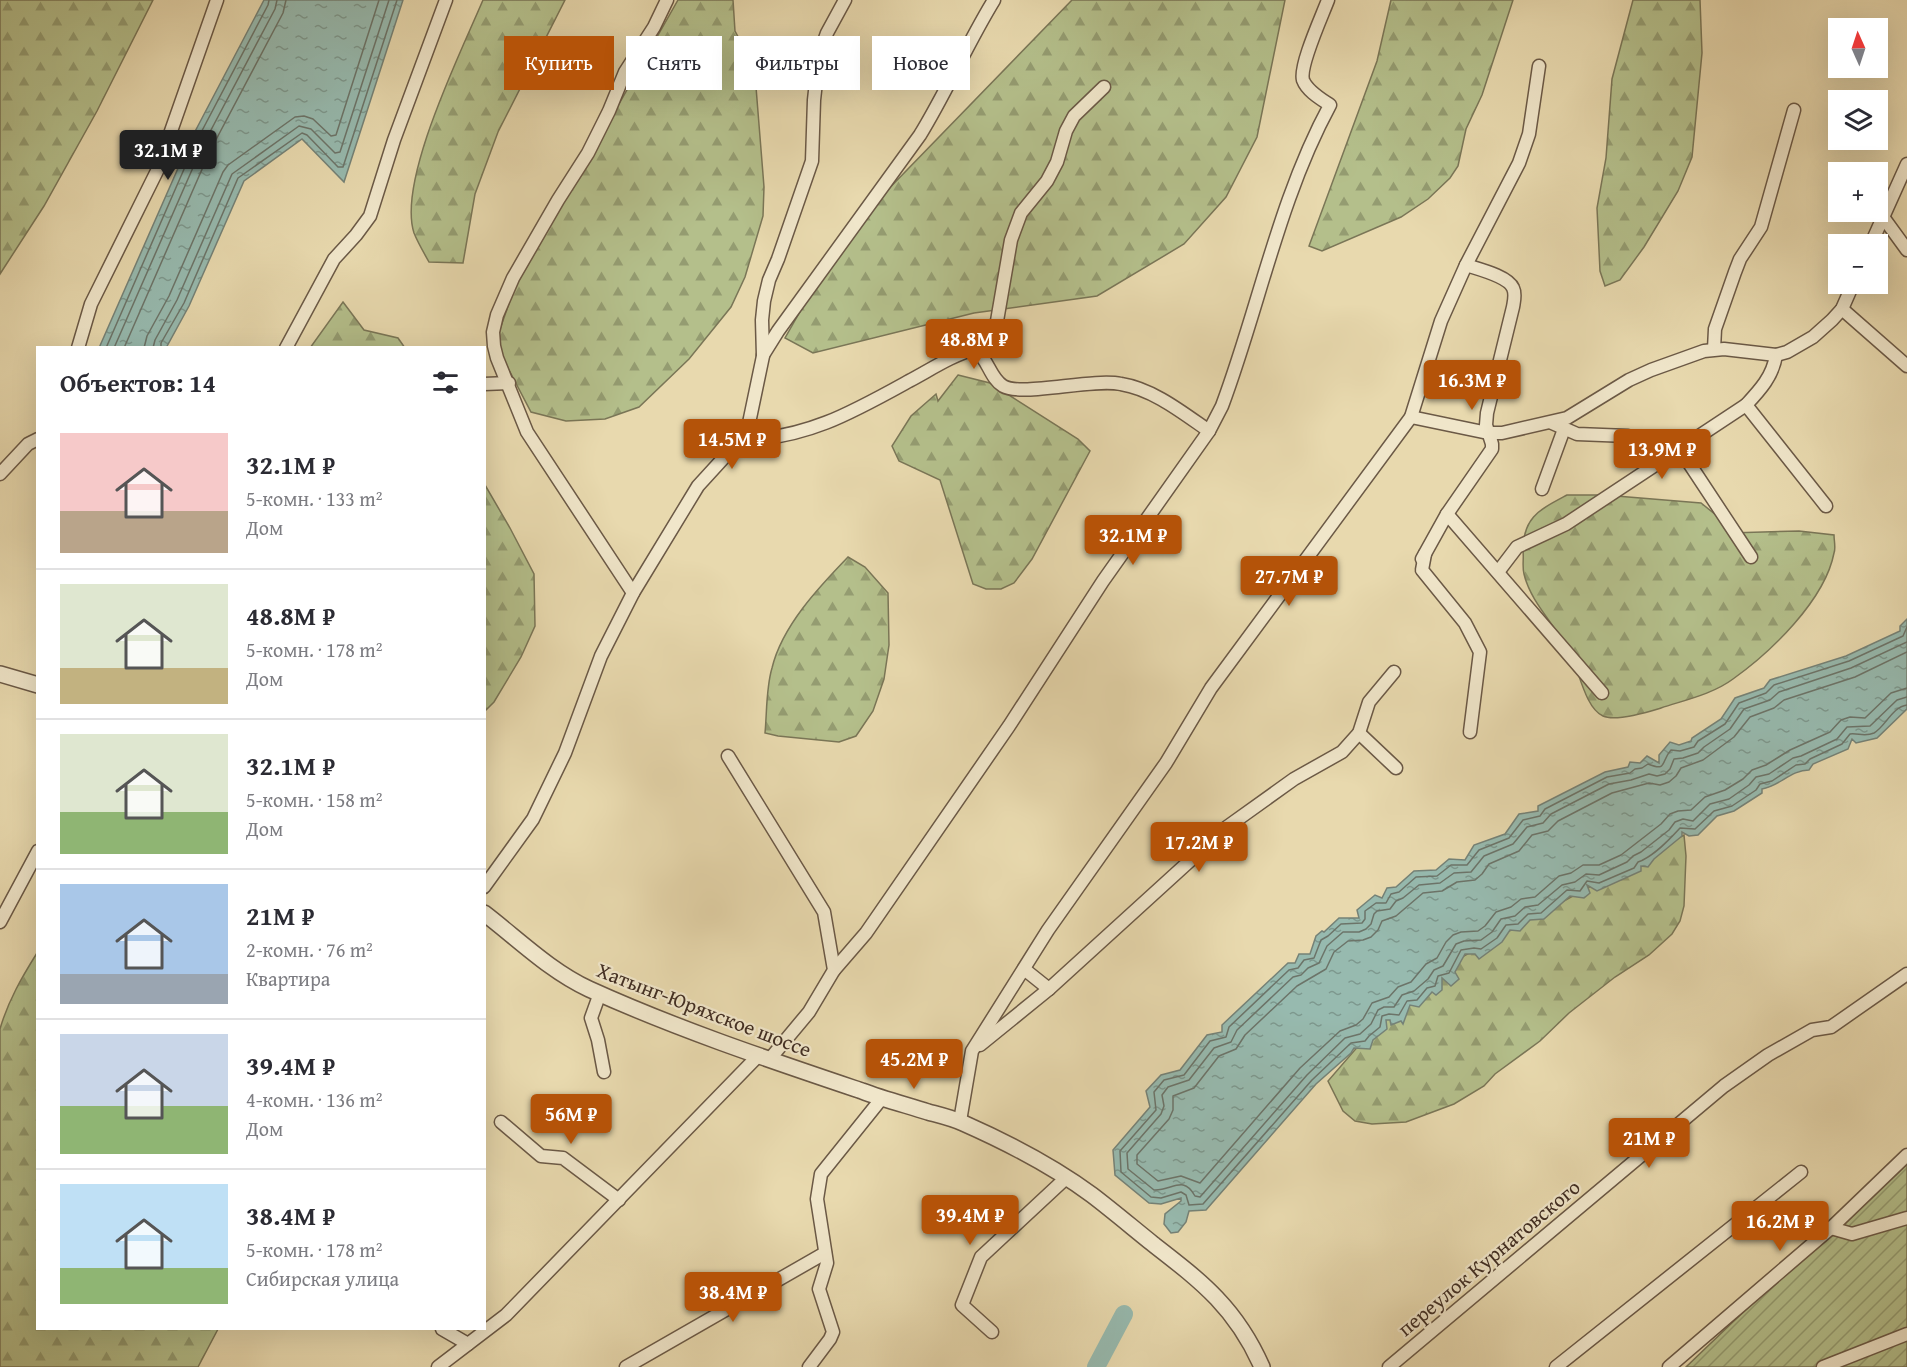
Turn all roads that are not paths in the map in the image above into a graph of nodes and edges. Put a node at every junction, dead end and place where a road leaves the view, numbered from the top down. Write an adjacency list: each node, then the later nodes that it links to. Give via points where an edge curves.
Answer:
1 (217, 0): 17 (street, via 157,171 91,304)
2 (446, 0): 18 (street, via 370,216 334,259)
3 (667, 0): 24 (street, via 625,72 588,153 504,298 493,332 494,346)
4 (845, 0): 22 (street, via 827,33 818,64 812,161 769,280 762,320)
5 (994, 0): 22 (street, via 920,135)
6 (1328, 0): 29 (street, via 1303,67 1303,81 1330,105 1306,154 1233,377)
7 (1539, 66): 14 (street, via 1519,163)
8 (1104, 87): 19 (street, via 1074,116 1047,181 1021,213 1011,240 996,321)
9 (1794, 110): 20 (street, via 1761,227 1740,259 1715,329)
10 (1907, 164): 11 (street)
11 (1888, 206)
12 (1887, 222): 13 (street)
13 (1907, 250)
14 (1466, 265): 27 (street, via 1442,321); 30 (street, via 1503,278 1514,289 1487,413)
15 (1849, 294): 16 (street)
16 (1842, 309): 21 (street, via 1813,337); 23 (street)
17 (79, 346)
18 (287, 346)
19 (975, 349): 29 (street, via 983,355 1000,385 1010,389 1121,384 1143,390); 32 (street, via 849,414 782,437)
20 (1714, 349): 21 (street); 28 (street, via 1651,370 1615,388)
21 (1776, 355): 26 (street, via 1763,387)
22 (763, 356): 32 (street, via 754,406)
23 (1907, 366)
24 (509, 383): 25 (street); 40 (street, via 527,432)
25 (486, 384)
26 (1746, 405): 33 (street); 36 (street)
27 (1411, 417): 30 (street); 53 (street, via 1210,688 1166,763)
28 (1558, 426): 30 (street); 33 (street, via 1577,434 1628,436); 35 (street)
29 (1209, 431): 54 (street, via 873,923)
30 (1488, 433): 37 (street, via 1492,449)
31 (36, 440): 34 (street)
32 (740, 440): 40 (street, via 698,486)
33 (1675, 454): 38 (street, via 1685,457); 39 (street, via 1566,524 1517,547)
34 (0, 474)
35 (1542, 489)
36 (1826, 506)
37 (1447, 514): 39 (street); 45 (street, via 1423,556 1422,570 1465,623 1480,652)
38 (1751, 557)
39 (1498, 572): 44 (street)
40 (633, 593): 50 (street, via 601,656 565,753 533,819)
41 (1394, 672): 46 (street, via 1369,702)
42 (0, 674): 43 (street)
43 (36, 684)
44 (1602, 693)
45 (1470, 732)
46 (1359, 733): 48 (street); 56 (street, via 1342,752 1294,779 1227,827)
47 (728, 756): 54 (street, via 824,912)
48 (1396, 768)
49 (36, 855): 52 (street)
50 (486, 884)
51 (486, 915): 57 (street, Хатынг-Юряхское шоссе, via 552,967)
52 (0, 922)
53 (1024, 969): 56 (street); 58 (street)
54 (834, 970): 59 (street, via 809,1012)
55 (1907, 975): 80 (street, переулок Курнатовского, via 1831,1027 1812,1030 1724,1086)
56 (1049, 989): 58 (street)
57 (600, 993): 59 (street, Хатынг-Юряхское шоссе); 60 (street, via 591,1018)
58 (972, 1051): 62 (street)
59 (764, 1058): 61 (street, Хатынг-Юряхское шоссе); 67 (street)
60 (604, 1072)
61 (882, 1098): 62 (street, Хатынг-Юряхское шоссе); 70 (street, via 821,1174 817,1199)
62 (960, 1121): 66 (street, Хатынг-Юряхское шоссе)
63 (501, 1122): 67 (street, via 541,1156 563,1158)
64 (1907, 1155): 69 (street)
65 (1801, 1172): 81 (street)
66 (1066, 1178): 72 (street, via 981,1257 962,1305); 79 (street, Хатынг-Юряхское шоссе, via 1204,1284 1226,1307)
67 (619, 1200): 74 (street, via 506,1315)
68 (1907, 1218): 69 (street, via 1852,1234)
69 (1831, 1228): 75 (street)
70 (825, 1253): 77 (street); 78 (street, via 828,1263 819,1289 833,1332)
71 (444, 1330): 74 (street)
72 (992, 1332)
73 (1907, 1334): 82 (street)
74 (468, 1344): 76 (street)
75 (1677, 1365)
76 (438, 1367)
77 (627, 1367)
78 (809, 1367)
79 (1262, 1367)
80 (1389, 1367)
81 (1556, 1367)
82 (1823, 1367)

